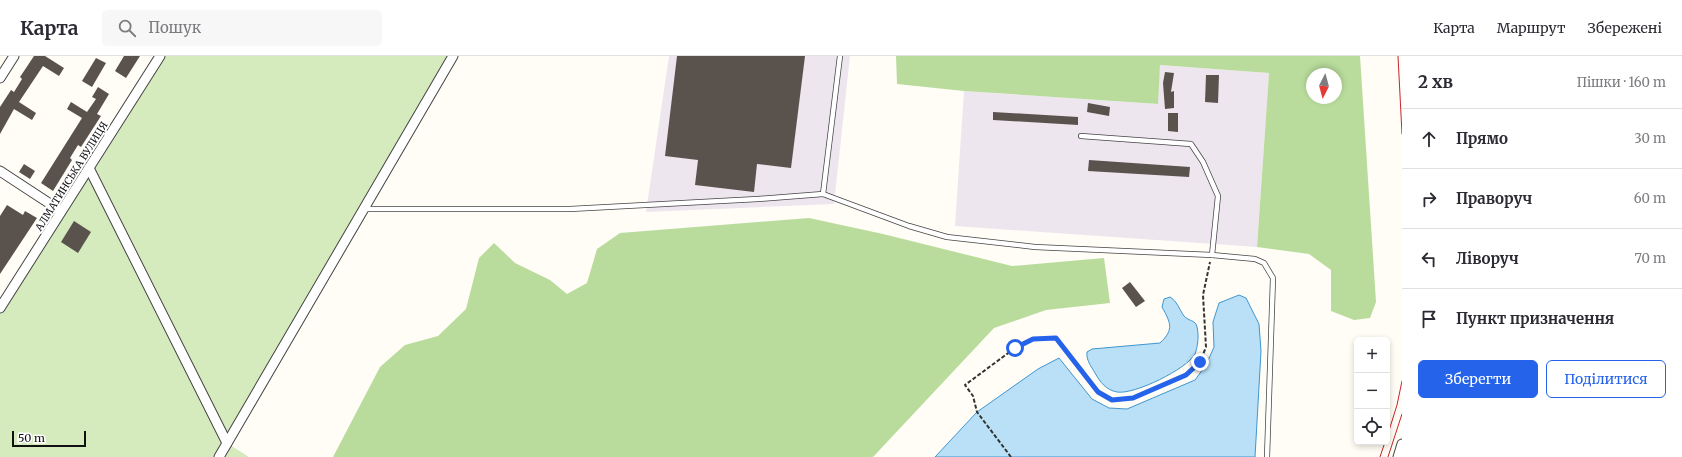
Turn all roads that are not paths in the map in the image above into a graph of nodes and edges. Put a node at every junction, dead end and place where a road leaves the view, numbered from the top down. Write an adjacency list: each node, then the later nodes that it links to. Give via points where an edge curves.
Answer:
1 (14, 56): 5 (street)
2 (160, 56): 7 (street, АЛМАТИНСЬКА ВУЛИЦЯ)
3 (453, 56): 10 (street)
4 (840, 56): 9 (lane)
5 (0, 78)
6 (1081, 136): 12 (lane, via 1190,144 1206,167 1218,196)
7 (89, 168): 11 (street, АЛМАТИНСЬКА ВУЛИЦЯ); 14 (street)
8 (0, 171): 11 (street)
9 (823, 194): 10 (lane, via 570,208); 12 (lane, via 909,226 947,236 1035,247)
10 (363, 209): 14 (street)
11 (61, 211): 13 (street, АЛМАТИНСЬКА ВУЛИЦЯ)
12 (1212, 255): 17 (lane, via 1255,259 1264,263 1272,278)
13 (0, 308)
14 (227, 442): 16 (street)
15 (1402, 444): 18 (street)
16 (219, 457)
17 (1267, 457)
18 (1398, 457)

